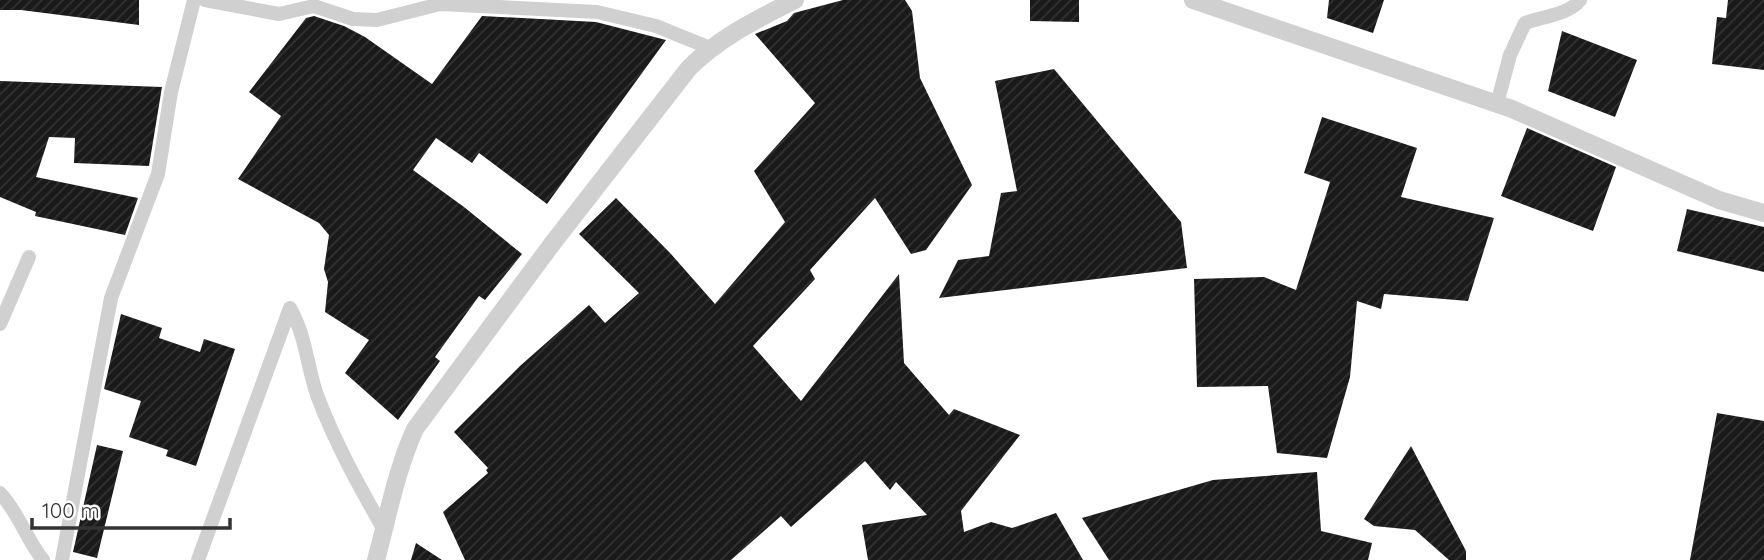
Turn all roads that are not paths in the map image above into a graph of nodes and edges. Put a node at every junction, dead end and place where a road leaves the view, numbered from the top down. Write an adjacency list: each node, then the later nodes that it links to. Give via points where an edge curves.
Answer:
1 (194, 0): 14 (street, via 158,174 111,298)
2 (205, 0): 6 (street, via 279,14 314,6 354,19 377,20 440,4 597,12 656,26)
3 (795, 0): 6 (street, via 738,28)
4 (1193, 0): 7 (street)
5 (1580, 0): 7 (street, via 1525,23 1510,55)
6 (710, 48): 12 (street, via 689,68 552,244 415,429)
7 (1497, 104): 8 (street, via 1719,200)
8 (1764, 213)
9 (29, 257): 10 (street)
10 (0, 324)
11 (0, 493): 13 (street)
12 (384, 530): 15 (street, via 329,428 304,340 290,309); 16 (street)
13 (41, 559)
14 (62, 560)
15 (198, 560)
16 (376, 560)

